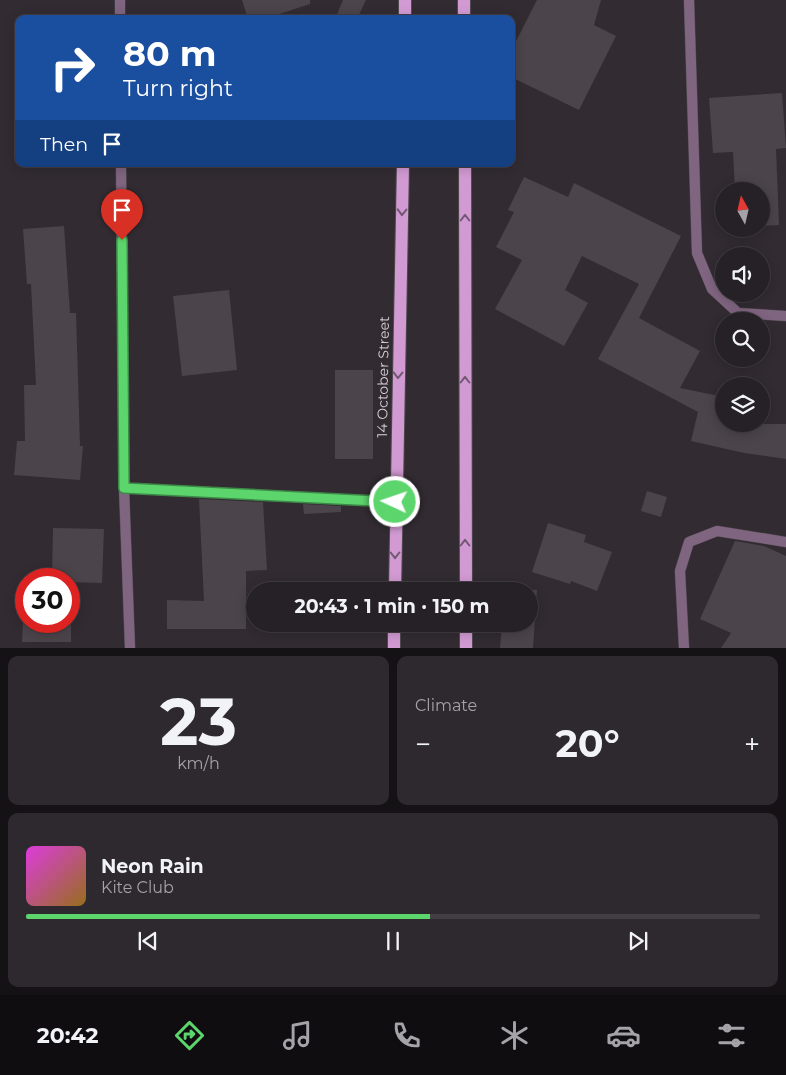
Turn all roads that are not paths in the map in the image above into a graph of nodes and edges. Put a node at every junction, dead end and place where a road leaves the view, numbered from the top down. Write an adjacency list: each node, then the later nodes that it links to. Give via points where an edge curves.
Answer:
1 (120, 0): 5 (street)
2 (405, 0): 6 (main road)
3 (464, 0): 7 (main road)
4 (689, 0): 11 (street, via 697,253 712,289 738,313)
5 (120, 15)
6 (405, 15)
7 (464, 15)
8 (121, 167): 12 (street)
9 (403, 167): 13 (main road, 14 October Street, one-way to 13)
10 (465, 167): 16 (main road, one-way to 10)
11 (786, 316)
12 (124, 488): 13 (street); 19 (street)
13 (395, 502): 15 (main road, 14 October Street, one-way to 15)
14 (786, 542): 22 (street, via 717,531 689,542 680,572)
15 (394, 582)
16 (466, 582)
17 (394, 632): 20 (main road)
18 (466, 632): 21 (main road)
19 (130, 648)
20 (394, 648)
21 (466, 648)
22 (684, 648)

